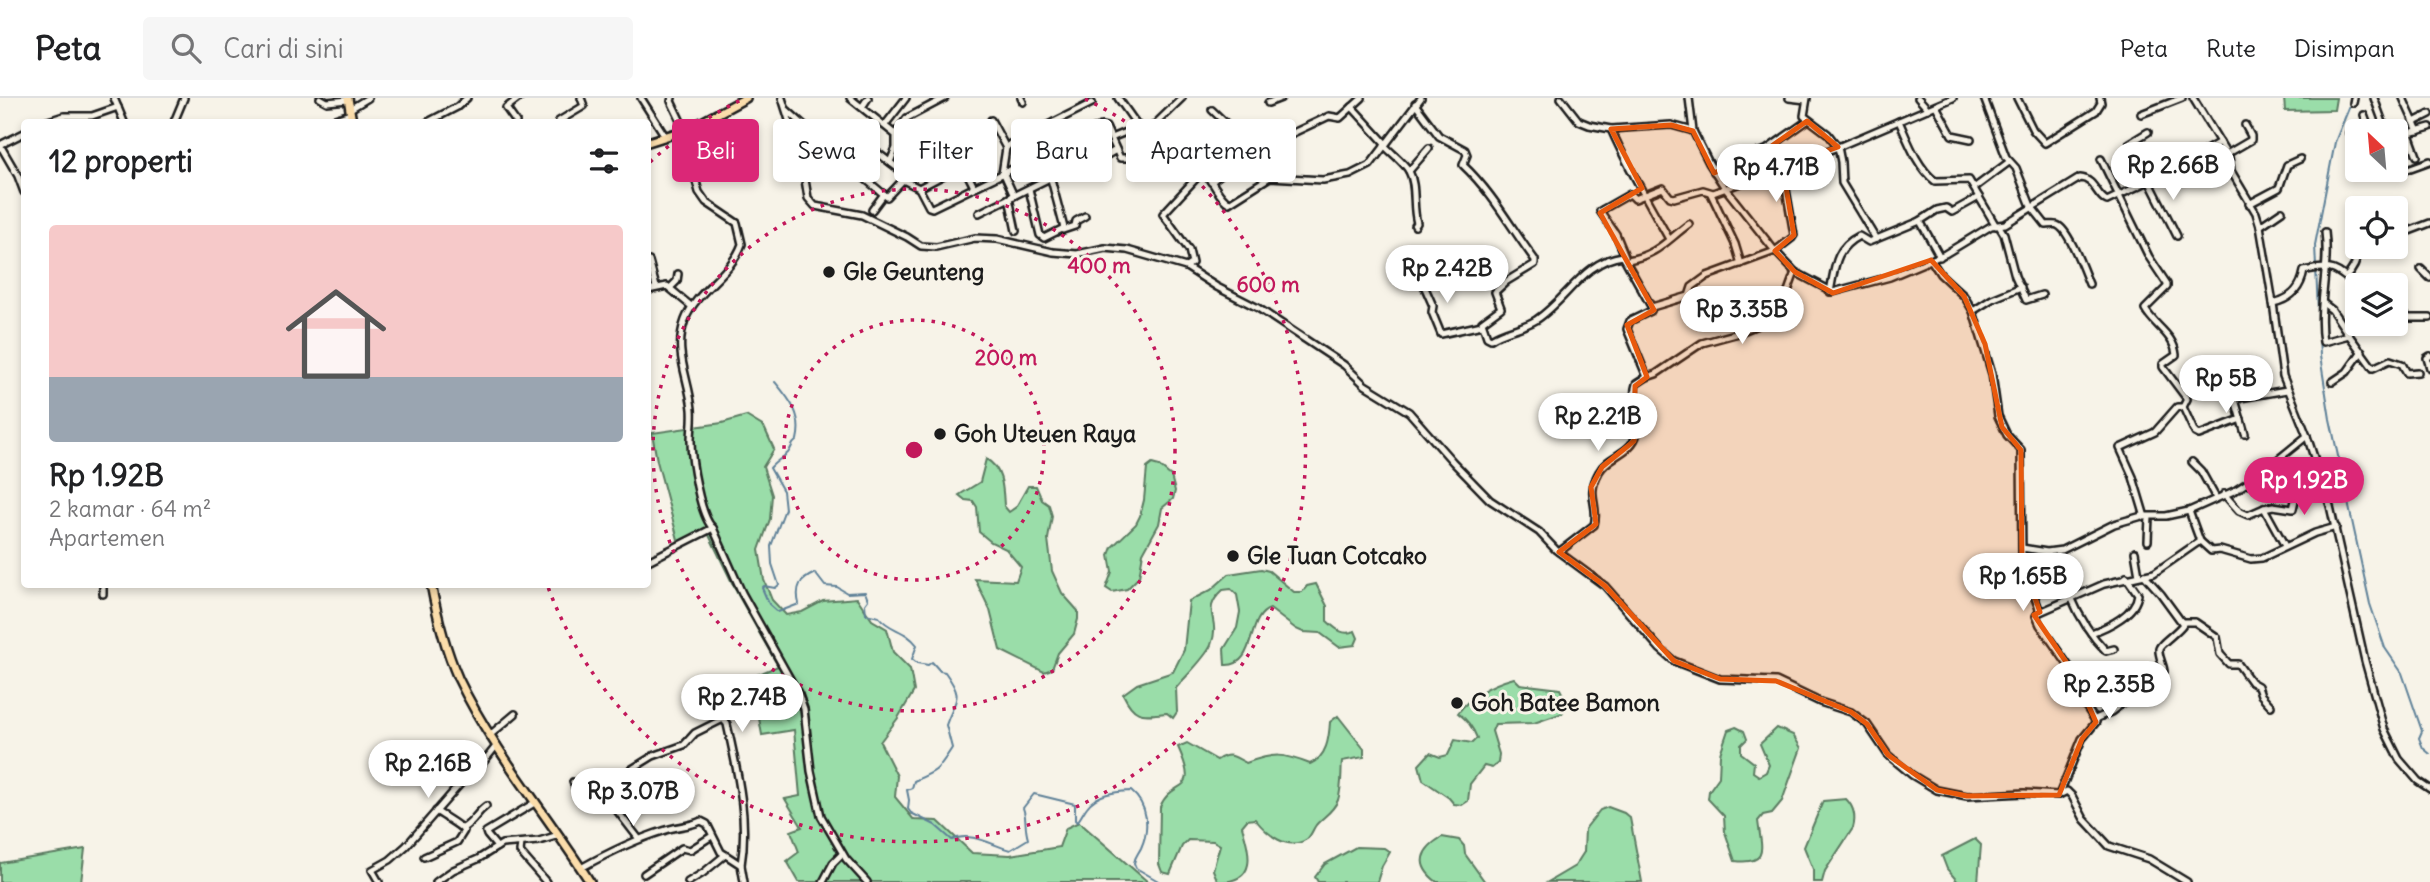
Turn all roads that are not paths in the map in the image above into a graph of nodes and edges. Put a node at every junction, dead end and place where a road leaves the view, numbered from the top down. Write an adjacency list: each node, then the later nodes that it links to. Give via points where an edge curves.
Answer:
1 (114, 98): 40 (street)
2 (184, 98): 53 (street)
3 (320, 98): 33 (street, via 327,102)
4 (368, 98): 48 (street)
5 (467, 98): 49 (street)
6 (519, 98): 56 (street, via 506,108)
7 (581, 98): 57 (street, via 584,106)
8 (641, 98): 83 (street)
9 (672, 98): 58 (street)
10 (747, 98): 35 (highway)
11 (782, 98): 44 (street)
12 (850, 98): 41 (street)
13 (869, 98): 41 (street)
14 (906, 98): 70 (street)
15 (945, 98): 60 (street)
16 (1118, 98): 62 (street)
17 (1182, 98): 63 (street)
18 (1281, 98): 37 (street)
19 (1362, 98): 42 (street)
20 (1421, 98): 38 (street)
21 (1561, 98): 73 (street, via 1579,121)
22 (1689, 98): 75 (street)
23 (1789, 98): 34 (street)
24 (1918, 98): 43 (street)
25 (1953, 98): 39 (street)
26 (1984, 98): 106 (street)
27 (2017, 98): 28 (street, via 2045,143 2096,111)
28 (2100, 98)
29 (2182, 98): 46 (street)
30 (2193, 98): 88 (street)
31 (2374, 98): 66 (street)
32 (2403, 98): 69 (street)
33 (348, 99): 48 (highway)
34 (1807, 99): 67 (street, via 1803,113)
35 (733, 101): 59 (highway)
36 (1092, 103): 61 (street)
37 (1268, 103)
38 (1415, 104): 87 (street); 184 (street, via 1439,136 1465,150 1463,166 1491,194 1535,260 1497,290 1500,311)
39 (1936, 106): 43 (street); 84 (street, via 1952,135)
40 (118, 107): 51 (street, via 92,116); 52 (street)
41 (862, 107): 70 (street)
42 (1352, 107): 77 (street, via 1340,118 1329,116); 87 (street)
43 (1928, 109): 68 (street)
44 (788, 110): 129 (street, via 806,127 815,150 829,152); 160 (street, via 808,198 815,206 862,215 921,246 997,239 1053,252 1127,250)
45 (1212, 110): 64 (street)
46 (2141, 114)
47 (2430, 114): 69 (street)
48 (350, 115)
49 (440, 115): 54 (street); 55 (street)
50 (2364, 115): 65 (street)
51 (56, 119)
52 (123, 119)
53 (175, 119)
54 (433, 119)
55 (443, 119)
56 (514, 119)
57 (562, 119)
58 (681, 119)
59 (704, 119)
60 (906, 119)
61 (1060, 119)
62 (1132, 119)
63 (1160, 119)
64 (1221, 119)
65 (2366, 119)
66 (2382, 119)
67 (1807, 121): 91 (street, via 1828,134); 111 (street, via 1766,150)
68 (1899, 121): 91 (street); 127 (street, via 1930,178 1968,180)
69 (2414, 122): 76 (street)
70 (885, 125): 79 (street)
71 (2245, 125): 98 (street, via 2251,139)
72 (2430, 127): 76 (street)
73 (1611, 129): 75 (street, via 1671,125); 130 (street)
74 (997, 131): 92 (street)
75 (1693, 131): 111 (street)
76 (2418, 131): 82 (street)
77 (1296, 132)
78 (2148, 132): 114 (street, via 2130,143)
79 (894, 133)
80 (21, 134): 89 (street)
81 (672, 134): 83 (highway)
82 (2409, 134): 99 (street)
83 (665, 136): 86 (highway)
84 (1971, 139)
85 (1112, 140): 94 (street)
86 (651, 141)
87 (1385, 144): 110 (street); 113 (street, via 1373,162 1350,175)
88 (2217, 144): 98 (street); 114 (street)
89 (0, 145): 123 (street)
90 (1011, 145): 92 (street)
91 (1838, 147): 105 (street); 153 (street, via 1843,186)
92 (1006, 148): 112 (street)
93 (1429, 148): 110 (street)
94 (1116, 150): 95 (street); 100 (street)
95 (1112, 152)
96 (894, 153): 104 (street)
97 (880, 154): 104 (street)
98 (2228, 154): 135 (street, via 2231,171)
99 (2417, 156)
100 (1126, 159)
101 (2101, 159): 132 (street)
102 (2300, 159): 135 (street, via 2288,164 2279,188)
103 (2430, 161): 108 (street)
104 (890, 162): 107 (street)
105 (1796, 162): 126 (street); 154 (street, via 1800,176 1785,183 1794,235)
106 (2010, 162): 127 (street); 136 (street)
107 (894, 165)
108 (2408, 169)
109 (1011, 170): 112 (street)
110 (1409, 171): 144 (street)
111 (1714, 172): 126 (street)
112 (1003, 174): 124 (street); 133 (street)
113 (1296, 178)
114 (2148, 180): 132 (street); 151 (street)
115 (696, 182): 179 (street, via 706,202 737,223 742,244 733,261)
116 (901, 182): 129 (street, via 888,198)
117 (907, 182): 125 (street)
118 (1044, 182): 128 (street)
119 (1052, 182): 147 (street)
120 (1193, 182): 160 (street, via 1163,214 1191,254 1192,263)
121 (1211, 182): 122 (street, via 1229,203)
122 (1262, 182)
123 (21, 184)
124 (974, 187): 125 (street, via 930,209); 125 (street, via 963,165)
125 (919, 188)
126 (1726, 188): 131 (street); 154 (street)
127 (1974, 188): 134 (street)
128 (1029, 189): 133 (street); 147 (street, via 1042,237)
129 (884, 194): 137 (street)
130 (1646, 194): 131 (street, via 1663,188 1674,198 1703,190); 152 (street); 156 (street, via 1635,199 1630,194 1600,211)
131 (1711, 194): 158 (street)
132 (2118, 195): 136 (street, via 2104,201 2095,186 2082,178); 197 (street, via 2167,285 2145,309 2176,351 2163,367 2187,398)
133 (1011, 197): 139 (street); 148 (street)
134 (1979, 197): 141 (street, via 1952,212 1937,210); 145 (street)
135 (2249, 204): 146 (street)
136 (2031, 206): 145 (street); 169 (street, via 2046,225 2060,227)
137 (872, 210)
138 (2282, 211): 146 (street)
139 (979, 213)
140 (1085, 216): 147 (street)
141 (1920, 221): 153 (street); 155 (street)
142 (2430, 223): 149 (street)
143 (1689, 225): 152 (street)
144 (1415, 226)
145 (1997, 226): 155 (street); 171 (street, via 2004,234)
146 (2260, 226): 178 (street)
147 (1063, 230)
148 (1016, 231)
149 (2408, 231)
150 (2325, 232): 161 (street, via 2328,253)
151 (2178, 236)
152 (1669, 239): 156 (street, via 1646,257)
153 (1876, 239): 175 (street, via 1867,243 1859,236 1843,246)
154 (1775, 251): 158 (street); 164 (street)
155 (1940, 257): 157 (street)
156 (1626, 258): 180 (street); 184 (street, via 1618,256 1592,267 1563,299 1517,329 1491,339)
157 (1931, 260): 174 (street); 181 (street)
158 (1741, 264): 180 (street, via 1697,282 1689,296)
159 (1415, 265): 184 (street, via 1441,334)
160 (1186, 267): 214 (street, via 1258,308 1409,412 1490,500 1539,532)
161 (2323, 267): 166 (street); 177 (street); 178 (street, via 2304,270 2291,297)
162 (651, 268): 170 (street)
163 (2421, 269): 167 (street)
164 (1795, 272): 175 (street); 192 (street, via 1772,319 1702,343)
165 (678, 274): 172 (street)
166 (2345, 276)
167 (2430, 278)
168 (1843, 281): 174 (street)
169 (2089, 284)
170 (656, 287): 172 (street); 173 (street)
171 (2021, 287): 176 (street, via 2027,300); 181 (street)
172 (670, 288): 179 (street)
173 (651, 289)
174 (1845, 290): 175 (street)
175 (1830, 292)
176 (2042, 295)
177 (2323, 301): 185 (street); 186 (street, via 2323,342)
178 (2273, 303): 195 (street)
179 (691, 306): 209 (street, via 682,328 681,359 692,408 691,443 700,500)
180 (1652, 307): 192 (street, via 1630,321 1626,329)
181 (1973, 310): 213 (street, via 1992,374 1998,416 2021,450)
182 (2408, 317): 183 (street)
183 (2430, 318)
184 (1482, 325)
185 (2345, 327)
186 (2345, 333)
187 (2352, 336): 188 (street)
188 (2362, 351): 191 (street, via 2373,368 2390,360 2403,364 2407,373); 193 (street, via 2347,372)
189 (2430, 356): 190 (street)
190 (2430, 368)
191 (2418, 372)
192 (1647, 377): 214 (street, via 1634,388 1636,438 1602,467 1591,487 1595,524)
193 (2332, 382)
194 (2232, 390): 196 (street)
195 (2287, 390): 196 (street); 200 (street)
196 (2234, 399): 198 (street)
197 (2183, 407): 198 (street, via 2196,435); 207 (street, via 2177,407 2155,432 2120,448)
198 (2241, 419): 199 (street)
199 (2245, 434)
200 (2307, 436): 202 (street); 203 (street, via 2255,478)
201 (2192, 462): 204 (street)
202 (2320, 475): 205 (street, via 2300,478 2293,509); 208 (street)
203 (2224, 494): 204 (street); 205 (street, via 2248,515)
204 (2216, 498): 206 (street)
205 (2264, 508): 212 (street)
206 (2189, 510): 207 (street); 211 (street)
207 (2147, 517): 210 (street); 213 (street, via 2114,524 2062,550)
208 (2336, 527): 212 (street); 234 (street, via 2384,729 2399,759)
209 (713, 528): 216 (street); 245 (street, via 742,593 799,695 821,816)
210 (2148, 541)
211 (2200, 541): 212 (street, via 2211,551 2251,559); 217 (street, via 2161,569)
212 (2285, 546)
213 (2022, 548): 223 (street, via 2022,561)
214 (1559, 552): 235 (street, via 1605,586 1674,661 1720,679 1776,681 1851,712 1867,724 1888,755 1937,790 1967,796)
215 (2135, 552): 217 (street)
216 (651, 559)
217 (2141, 575): 218 (street); 224 (street)
218 (2126, 577): 222 (street); 225 (street, via 2137,600 2119,621)
219 (103, 588): 221 (street)
220 (432, 588): 230 (highway, via 458,676)
221 (103, 594)
222 (2071, 597): 223 (street); 225 (street)
223 (2040, 612): 229 (street, via 2036,616 2040,625 2073,672 2080,697)
224 (2183, 622): 227 (street, via 2195,622 2217,638 2222,659 2238,664); 229 (street, via 2176,634 2160,645 2164,672)
225 (2091, 633): 226 (street, via 2106,651)
226 (2115, 649)
227 (2271, 706)
228 (515, 714): 230 (street)
229 (2095, 719): 235 (street, via 2081,739)
230 (490, 735): 231 (highway)
231 (497, 745): 236 (highway); 238 (street)
232 (573, 782): 233 (street, via 581,794)
233 (602, 789): 242 (street); 248 (street, via 725,719 740,786 745,835)
234 (2430, 789)
235 (2059, 795): 259 (street, via 2067,792 2073,796 2084,819 2109,846 2158,863)
236 (536, 802): 240 (highway); 244 (street, via 487,831)
237 (486, 806): 239 (street)
238 (436, 811): 239 (street); 251 (street, via 399,852 372,870)
239 (463, 828): 247 (street, via 457,842)
240 (559, 835): 243 (street); 249 (highway)
241 (712, 836): 242 (street, via 708,824 701,821); 246 (street); 250 (street, via 690,850 682,848)
242 (639, 839): 249 (street)
243 (521, 843): 244 (street); 253 (street, via 520,852)
244 (497, 847): 252 (street)
245 (842, 854): 257 (street); 258 (street)
246 (725, 855): 248 (street); 255 (street)
247 (424, 857)
248 (741, 865): 256 (street)
249 (581, 868): 254 (highway)
250 (644, 874)
251 (379, 882)
252 (436, 882)
253 (545, 882)
254 (590, 882)
255 (688, 882)
256 (744, 882)
257 (823, 882)
258 (867, 882)
259 (2187, 882)

